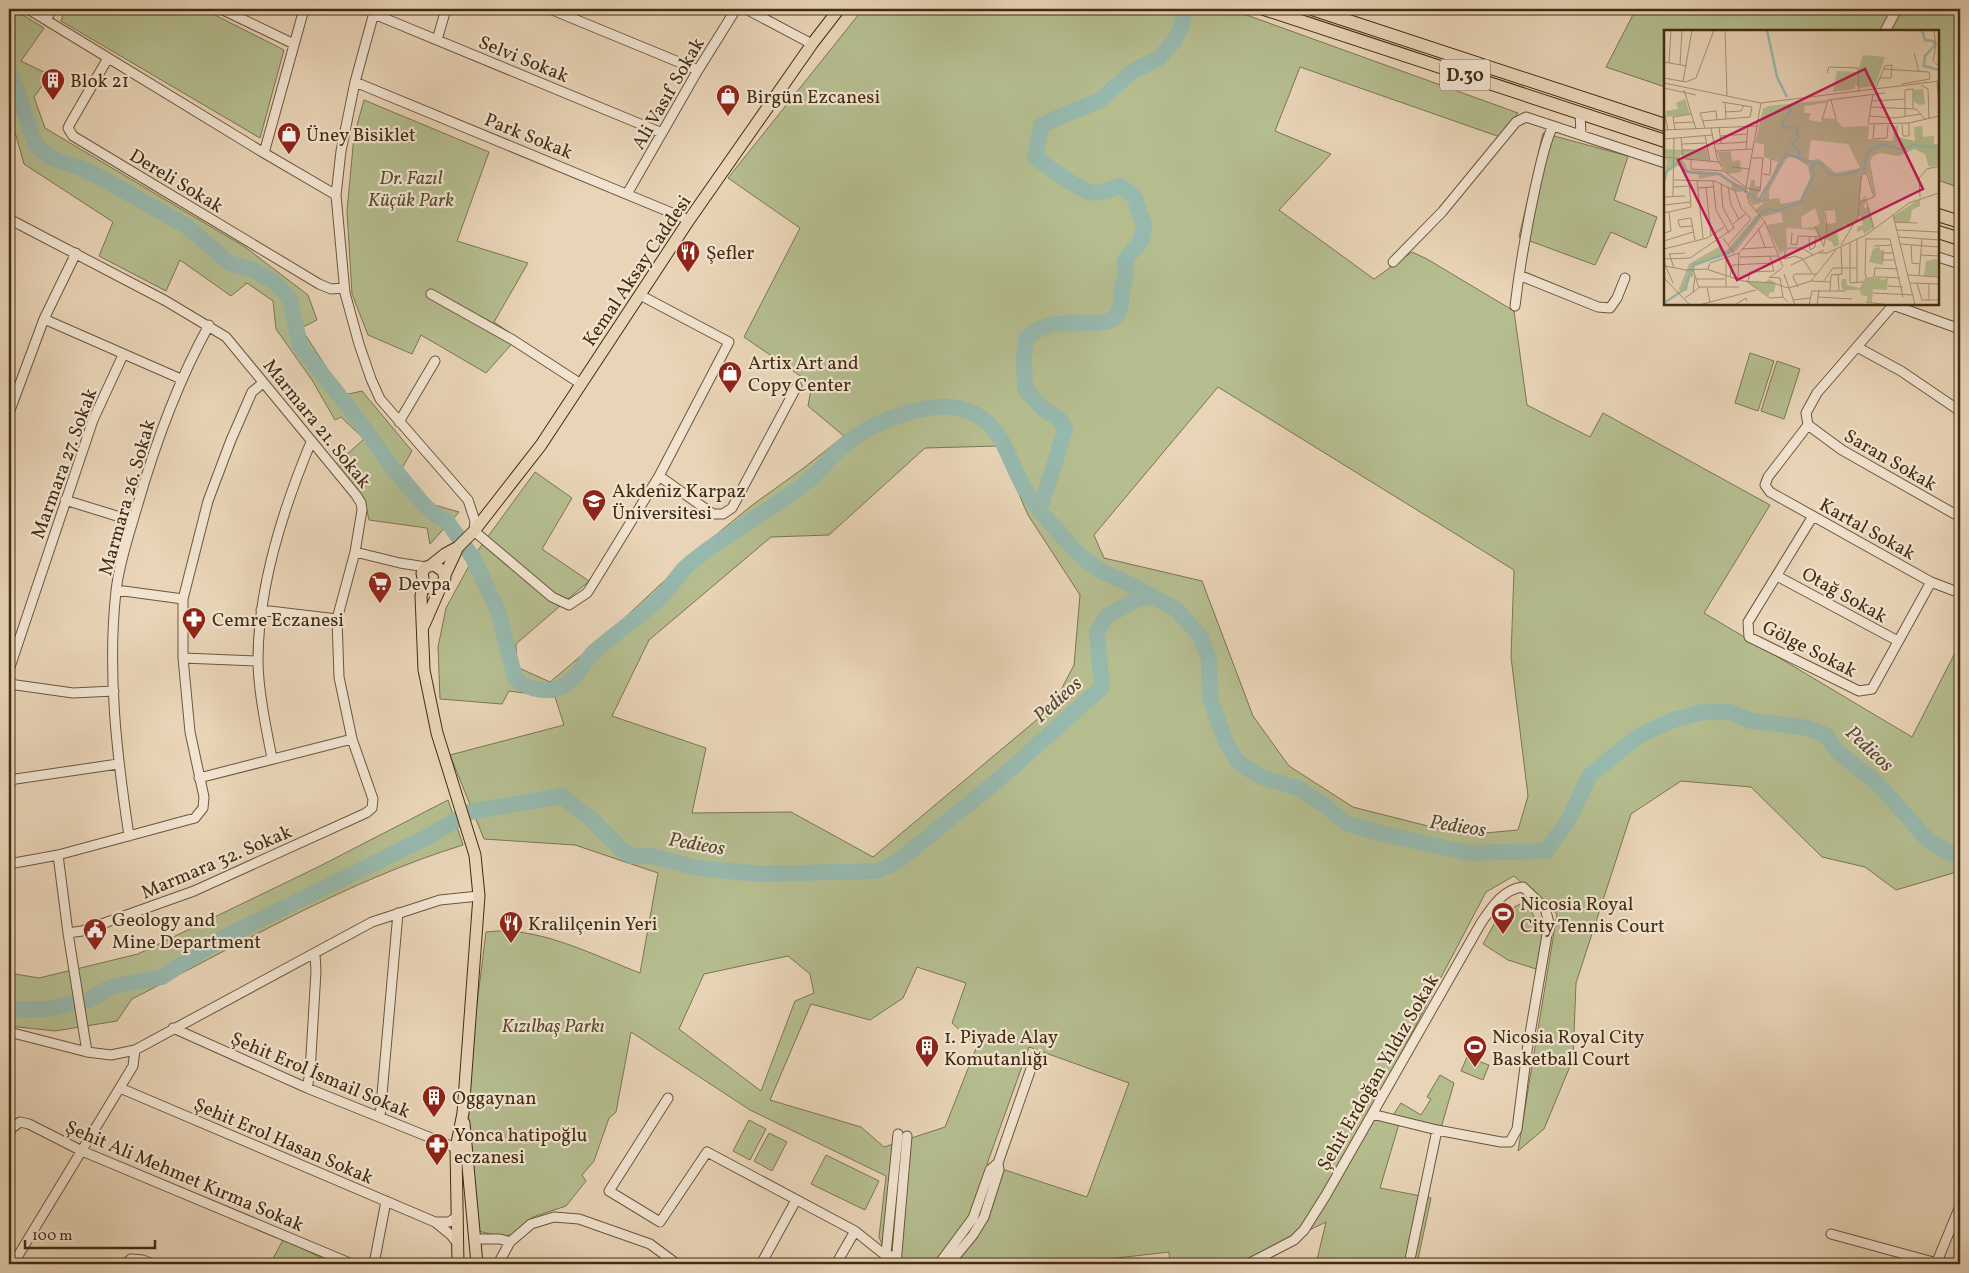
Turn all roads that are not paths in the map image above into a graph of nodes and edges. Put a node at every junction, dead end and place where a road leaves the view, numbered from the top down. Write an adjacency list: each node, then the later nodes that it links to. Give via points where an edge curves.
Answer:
1 (28, 9): 14 (street)
2 (51, 9): 14 (street)
3 (221, 9): 17 (street)
4 (304, 9): 17 (street)
5 (446, 9): 16 (street)
6 (550, 9): 20 (street)
7 (736, 9): 20 (street, Ali Vasıf Sokak)
8 (746, 9): 18 (street)
9 (839, 9): 18 (main road, Kemal Aksay Caddesi)
10 (1264, 9): 22 (highway, D.30)
11 (1312, 9): 23 (highway, D.30)
12 (1897, 9): 15 (street)
13 (374, 11): 16 (street, Selvi Sokak); 21 (street)
14 (47, 19): 19 (street)
15 (1886, 30)
16 (436, 40): 25 (street, Selvi Sokak)
17 (294, 44): 28 (street)
18 (812, 44): 33 (main road, Kemal Aksay Caddesi)
19 (108, 58): 28 (street); 44 (street, Dereli Sokak, via 68,128 73,136 319,284 331,289)
20 (698, 70): 25 (street, Ali Vasıf Sokak)
21 (355, 82): 30 (street, Park Sokak); 31 (street)
22 (1580, 112): 26 (street); 27 (highway, D.30)
23 (1664, 125)
24 (1553, 126): 26 (street); 40 (street, via 1526,117 1516,122 1442,212); 42 (street, via 1547,139)
25 (662, 133): 30 (street, Ali Vasıf Sokak)
26 (1581, 135): 29 (street)
27 (1664, 141)
28 (264, 153): 31 (street)
29 (1664, 163)
30 (627, 194): 33 (street, Park Sokak)
31 (336, 195): 44 (street)
32 (1939, 215): 34 (highway)
33 (689, 220): 46 (main road, Kemal Aksay Caddesi)
34 (1960, 222)
35 (10, 223): 38 (street, Marmara 21. Sokak)
36 (1939, 232): 37 (highway)
37 (1960, 239)
38 (76, 253): 50 (street); 51 (street, Marmara 21. Sokak)
39 (1939, 256): 41 (street)
40 (1393, 262)
41 (1960, 264)
42 (1518, 275): 43 (street, via 1598,307 1610,308); 49 (street)
43 (1625, 278)
44 (344, 288): 62 (street, via 371,379 380,399)
45 (431, 294): 58 (street, via 513,340)
46 (640, 295): 58 (main road, Kemal Aksay Caddesi); 65 (street, via 729,342)
47 (1893, 305): 53 (street)
48 (1897, 305): 52 (street)
49 (1515, 306)
50 (44, 319): 54 (street); 61 (street)
51 (209, 325): 56 (street, Marmara 26. Sokak); 57 (street, Marmara 21. Sokak, via 226,337)
52 (1960, 329)
53 (1857, 347): 60 (street, via 1901,371); 63 (street, via 1817,393 1806,413)
54 (123, 355): 56 (street); 66 (street, Marmara 27. Sokak, via 93,420)
55 (435, 361): 62 (street)
56 (181, 379): 69 (street, Marmara 26. Sokak, via 154,448)
57 (263, 383): 64 (street, Marmara 21. Sokak); 82 (street, via 252,392 208,501)
58 (581, 384): 70 (main road, Kemal Aksay Caddesi, via 541,445)
59 (797, 386): 65 (street, via 732,508 723,514 712,514)
60 (1960, 411)
61 (9, 413)
62 (399, 422): 70 (street, via 468,500 475,521)
63 (1808, 426): 67 (street, Kartal Sokak, via 1765,485 1770,492); 68 (street, Saran Sokak, via 1842,450)
64 (311, 442): 72 (street, Marmara 21. Sokak, via 361,503); 83 (street, via 292,490)
65 (659, 476): 70 (street, via 587,593 569,605 552,596)
66 (65, 500): 69 (street); 89 (street, Marmara 27. Sokak)
67 (1813, 516): 76 (street, Gölge Sokak); 78 (street, Kartal Sokak)
68 (1960, 517)
69 (133, 521): 80 (street, Marmara 26. Sokak)
70 (474, 531): 71 (main road, Kemal Aksay Caddesi)
71 (458, 547): 74 (main road, Kemal Aksay Caddesi); 75 (main road, Kemal Aksay Caddesi)
72 (355, 552): 73 (street); 84 (street, Marmara 21. Sokak)
73 (400, 563): 74 (street); 77 (street)
74 (428, 567): 75 (main road, via 441,568); 77 (main road, via 422,573)
75 (445, 575): 79 (main road)
76 (1777, 576): 86 (street, Otağ Sokak); 86 (street, Gölge Sokak, via 1748,622 1749,637 1859,691 1872,689)
77 (423, 582): 79 (main road, via 430,588); 85 (main road)
78 (1931, 582): 81 (street, Kartal Sokak); 86 (street, Gölge Sokak)
79 (441, 586): 85 (main road)
80 (116, 590): 82 (street); 91 (street, Marmara 26. Sokak, via 112,653)
81 (1960, 593)
82 (183, 599): 87 (street)
83 (261, 610): 84 (street); 88 (street)
84 (337, 619): 92 (street, Marmara 21. Sokak, via 339,677)
85 (424, 627): 101 (main road, via 422,646 430,701 475,855)
86 (1898, 641)
87 (183, 658): 88 (street); 95 (street, via 190,732)
88 (258, 661): 93 (street)
89 (9, 670)
90 (9, 684): 91 (street, via 73,692)
91 (114, 691): 94 (street, Marmara 26. Sokak)
92 (352, 738): 93 (street); 97 (street, Marmara 21. Sokak, via 373,799)
93 (272, 758): 95 (street)
94 (118, 764): 96 (street); 98 (street, Marmara 26. Sokak)
95 (199, 778): 98 (street, via 203,808 194,818)
96 (9, 780)
97 (372, 808): 103 (street, Marmara 32. Sokak, via 194,891 82,931)
98 (129, 836): 99 (street)
99 (58, 855): 100 (street); 103 (street)
100 (9, 864)
101 (479, 896): 102 (street, via 440,900); 113 (main road)
102 (398, 913): 104 (street, via 372,922); 115 (street)
103 (68, 933): 108 (street)
104 (314, 954): 105 (street); 111 (street)
105 (173, 1028): 107 (street); 111 (street, Şehit Erol İsmail Sokak)
106 (9, 1032): 108 (street)
107 (135, 1050): 108 (street, via 110,1055); 110 (street, via 133,1066)
108 (87, 1052)
109 (1035, 1057): 120 (street)
110 (120, 1088): 119 (street); 121 (street, Şehit Erol Hasan Sokak)
111 (307, 1088): 115 (street, Şehit Erol İsmail Sokak)
112 (668, 1098): 122 (street, via 609,1190 660,1222 707,1152)
113 (463, 1113): 118 (main road); 128 (main road)
114 (1372, 1114): 116 (street); 116 (street, Şehit Erdoğan Yıldız Sokak, via 1493,906 1512,888 1524,887 1545,908 1549,923 1517,1129 1510,1142); 146 (street, Şehit Erdoğan Yıldız Sokak, via 1304,1230 1294,1240)
115 (380, 1118): 118 (street, Şehit Erol İsmail Sokak)
116 (1437, 1130): 147 (street)
117 (9, 1134): 119 (street, Şehit Ali Mehmet Kırma Sokak, via 20,1122 29,1124)
118 (456, 1148): 124 (main road)
119 (82, 1151): 133 (street); 136 (street, Şehit Ali Mehmet Kırma Sokak)
120 (998, 1163): 144 (street, via 990,1170 973,1218); 145 (street, via 999,1170 984,1216)
121 (386, 1200): 125 (street, Şehit Erol Hasan Sokak); 137 (street)
122 (796, 1200): 126 (street); 142 (street)
123 (1960, 1206): 148 (street)
124 (458, 1216): 125 (street, via 450,1222); 130 (main road)
125 (435, 1222): 130 (street, Şehit Erol Hasan Sokak)
126 (855, 1231): 131 (street); 143 (street)
127 (1831, 1234): 148 (street)
128 (475, 1239): 129 (street); 139 (main road)
129 (510, 1242): 140 (street); 141 (street, via 531,1224 554,1217 579,1219 650,1244)
130 (458, 1245): 138 (main road)
131 (885, 1260): 132 (street); 132 (street, via 903,1135)
132 (896, 1260)
133 (11, 1264)
134 (125, 1264): 135 (street, via 131,1259)
135 (153, 1264)
136 (352, 1264)
137 (374, 1264)
138 (458, 1264)
139 (477, 1264)
140 (498, 1264)
141 (677, 1264)
142 (761, 1264)
143 (836, 1264)
144 (939, 1264)
145 (949, 1264)
146 (1248, 1264)
147 (1409, 1264)
148 (1937, 1264)

